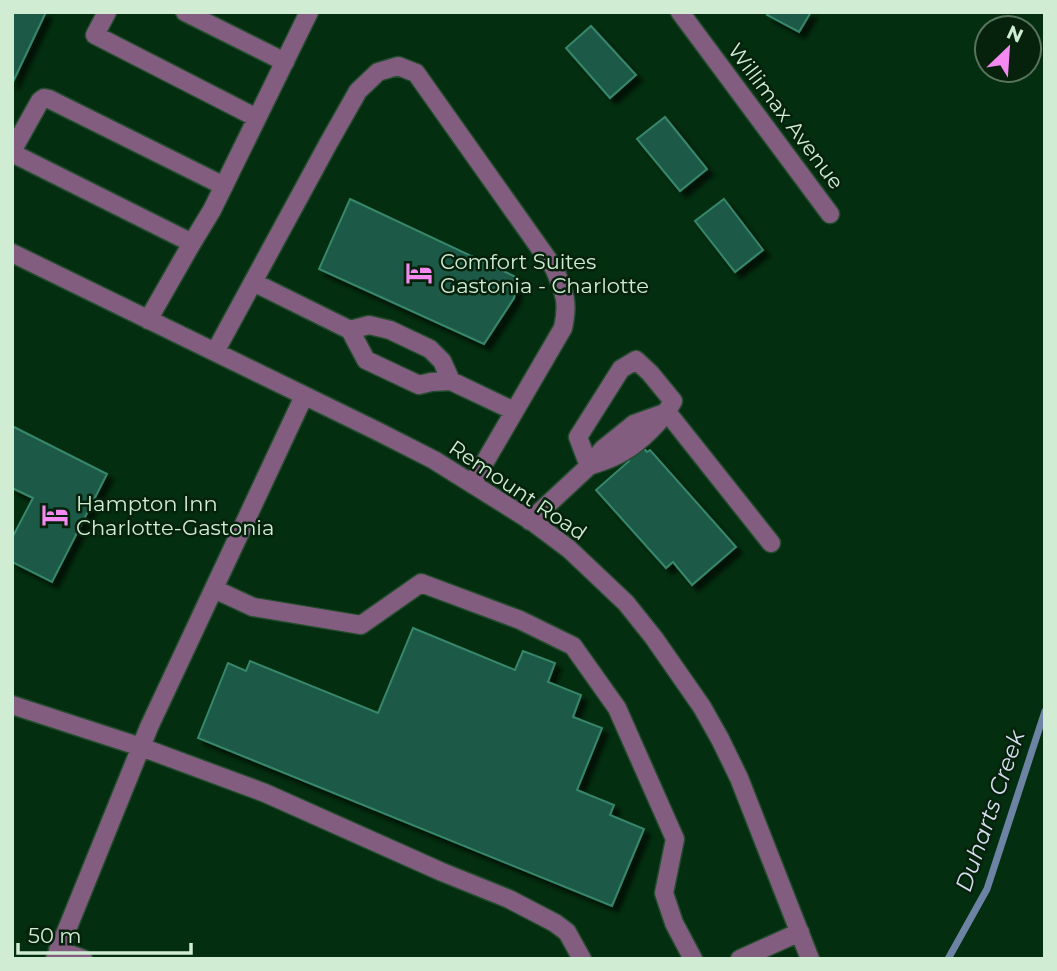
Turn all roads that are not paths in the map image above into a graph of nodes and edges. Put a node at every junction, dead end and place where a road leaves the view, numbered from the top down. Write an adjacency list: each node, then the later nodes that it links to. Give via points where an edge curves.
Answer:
1 (107, 12): 6 (street, via 95,35)
2 (185, 12): 5 (street)
3 (309, 12): 5 (street)
4 (680, 12): 9 (street, Willimax Avenue)
5 (285, 62): 6 (street)
6 (257, 118): 8 (street)
7 (12, 152): 8 (street, via 40,101 49,99); 10 (street)
8 (224, 186): 10 (street)
9 (830, 214)
10 (192, 243): 13 (street)
11 (12, 253): 13 (street, Remount Road)
12 (253, 282): 14 (street); 15 (street); 18 (street, via 358,90 378,72 398,66 416,73 555,268 566,295 563,328)
13 (148, 320): 15 (street, Remount Road)
14 (350, 330): 16 (street, via 369,325 430,349); 16 (street, via 366,360 419,385)
15 (215, 352): 17 (street, Remount Road)
16 (451, 381): 18 (street)
17 (304, 396): 21 (street, Remount Road); 24 (street)
18 (514, 411): 21 (street)
19 (667, 412): 20 (street, via 622,453); 20 (street, via 673,401 636,359 621,369 578,437); 23 (street)
20 (589, 466): 22 (street)
21 (472, 484): 22 (street, Remount Road)
22 (530, 521): 27 (street, Remount Road, via 569,549 625,603 702,707 739,778)
23 (771, 543)
24 (214, 589): 26 (street); 31 (street, via 253,607 362,625 421,583 520,620 573,646 617,708 675,839 664,893)
25 (12, 705): 26 (street)
26 (141, 747): 28 (street); 30 (street, via 265,793 509,899 566,932)
27 (800, 932): 32 (street); 33 (street, Remount Road)
28 (56, 954): 29 (street)
29 (83, 959)
30 (582, 959)
31 (694, 959)
32 (740, 959)
33 (810, 959)

